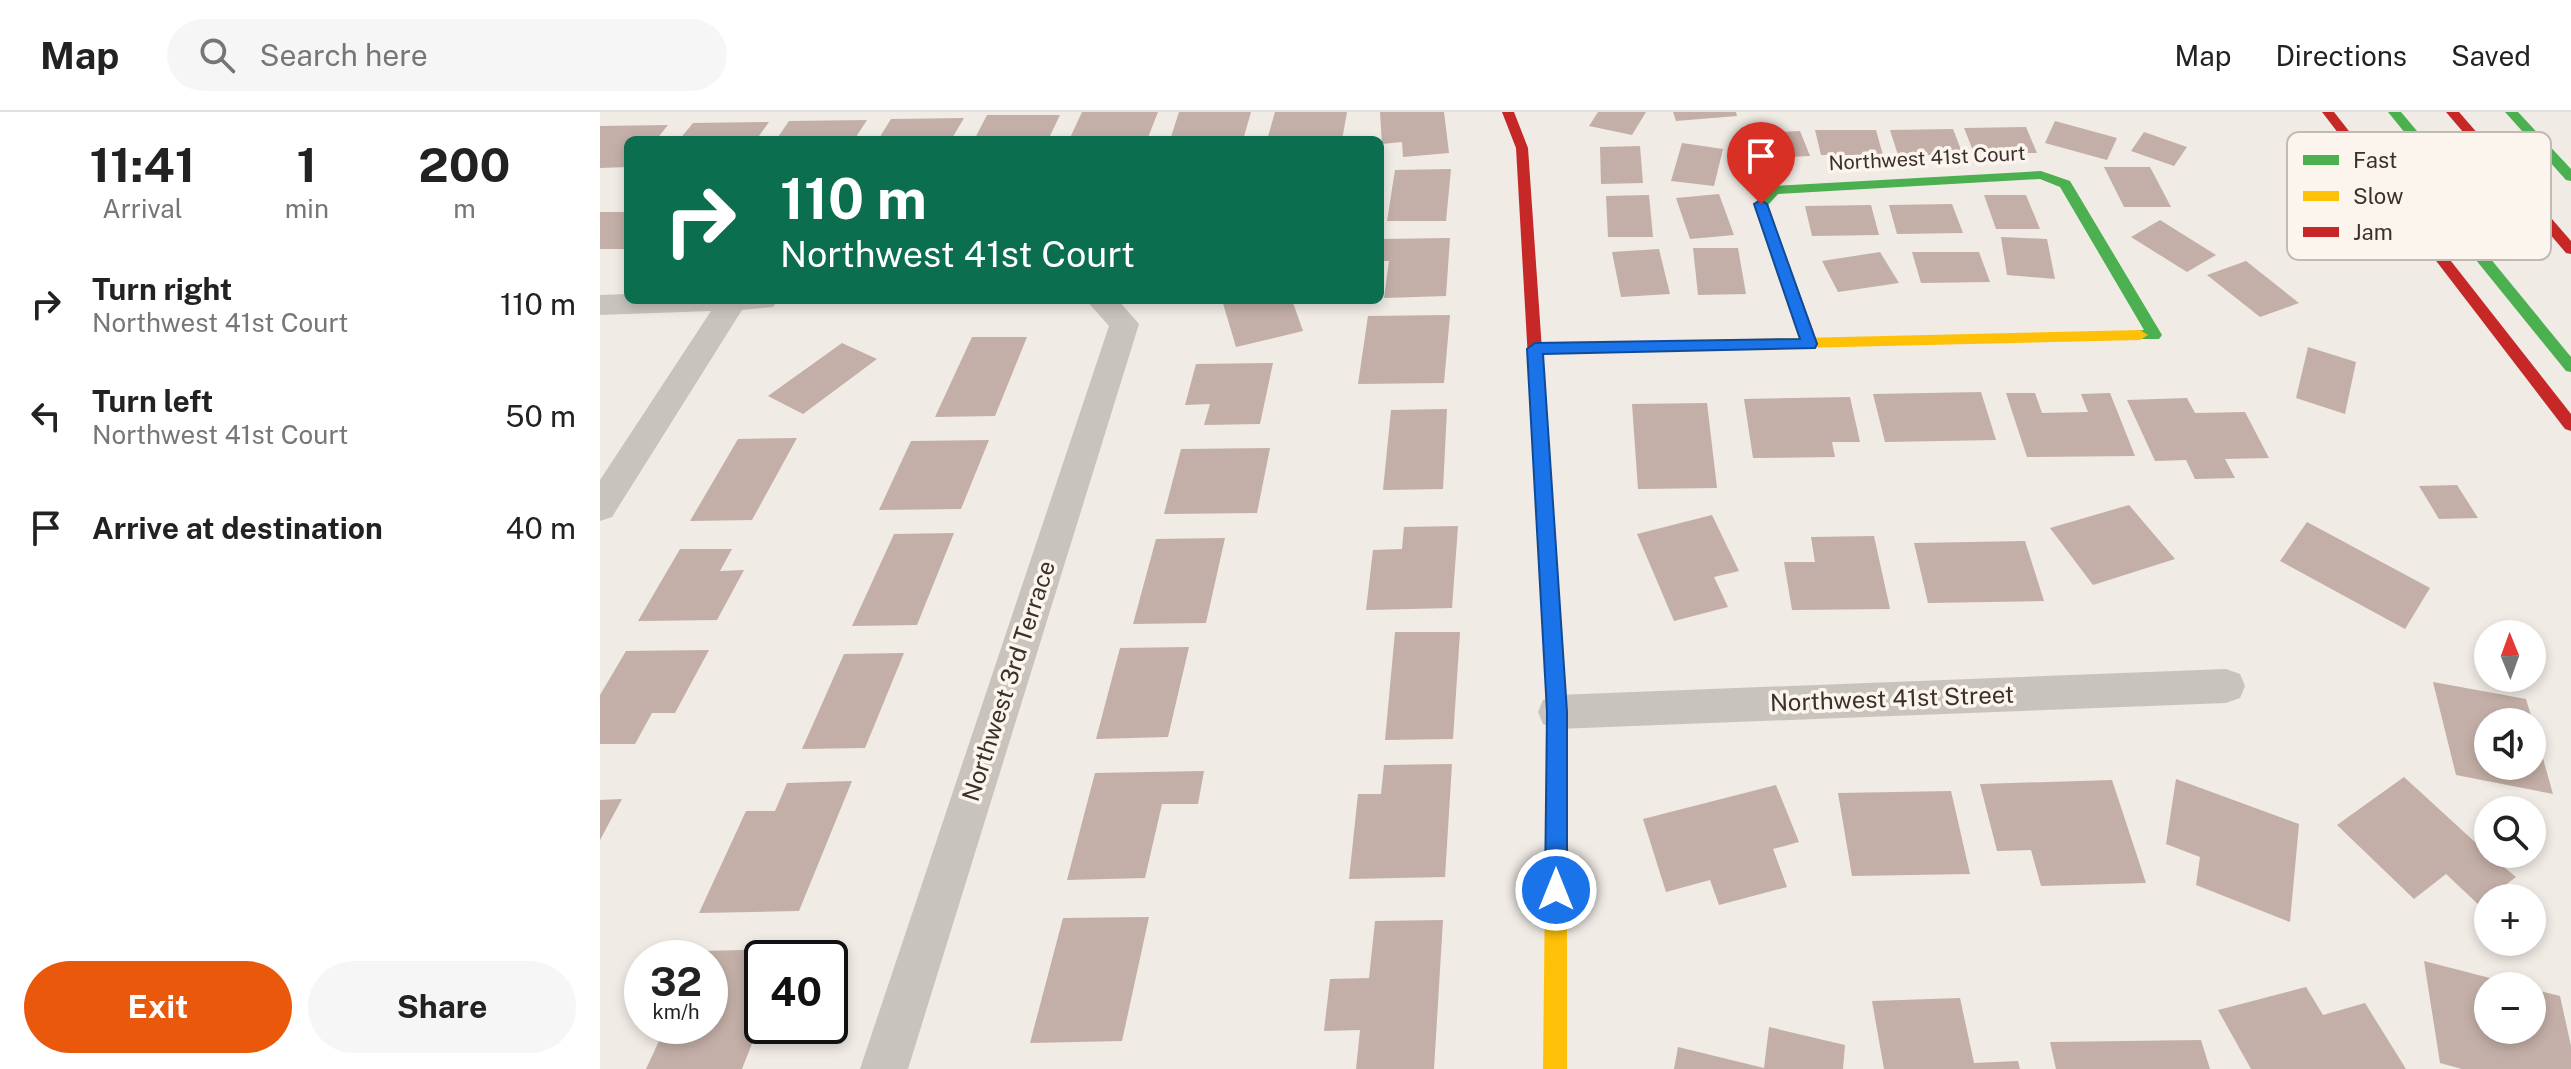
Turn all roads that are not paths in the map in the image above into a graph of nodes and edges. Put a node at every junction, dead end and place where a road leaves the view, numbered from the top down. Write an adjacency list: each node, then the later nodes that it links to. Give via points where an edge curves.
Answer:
1 (1508, 112): 21 (main road, via 1522,148)
2 (2328, 112): 6 (main road)
3 (2394, 112): 7 (main road)
4 (2452, 112): 8 (main road)
5 (2511, 112): 9 (main road)
6 (2344, 132)
7 (2410, 132)
8 (2469, 132)
9 (2529, 132)
10 (2551, 155): 11 (main road)
11 (2571, 177)
12 (2551, 227): 13 (main road)
13 (2571, 250)
14 (2443, 260): 23 (main road)
15 (2484, 260): 22 (main road)
16 (633, 304): 19 (street)
17 (731, 304): 24 (street)
18 (1105, 304): 27 (street, Northwest 3rd Terrace, via 1124,324)
19 (600, 305)
20 (1810, 344): 20 (main road, Northwest 41st Court, via 1761,204 1774,190 2041,175 2065,184 2154,335); 21 (main road, Northwest 41st Court)
21 (1535, 349): 26 (main road)
22 (2571, 367)
23 (2571, 425)
24 (600, 508)
25 (2226, 686): 26 (street, Northwest 41st Street)
26 (1557, 712): 28 (main road)
27 (884, 1069)
28 (1555, 1069)

